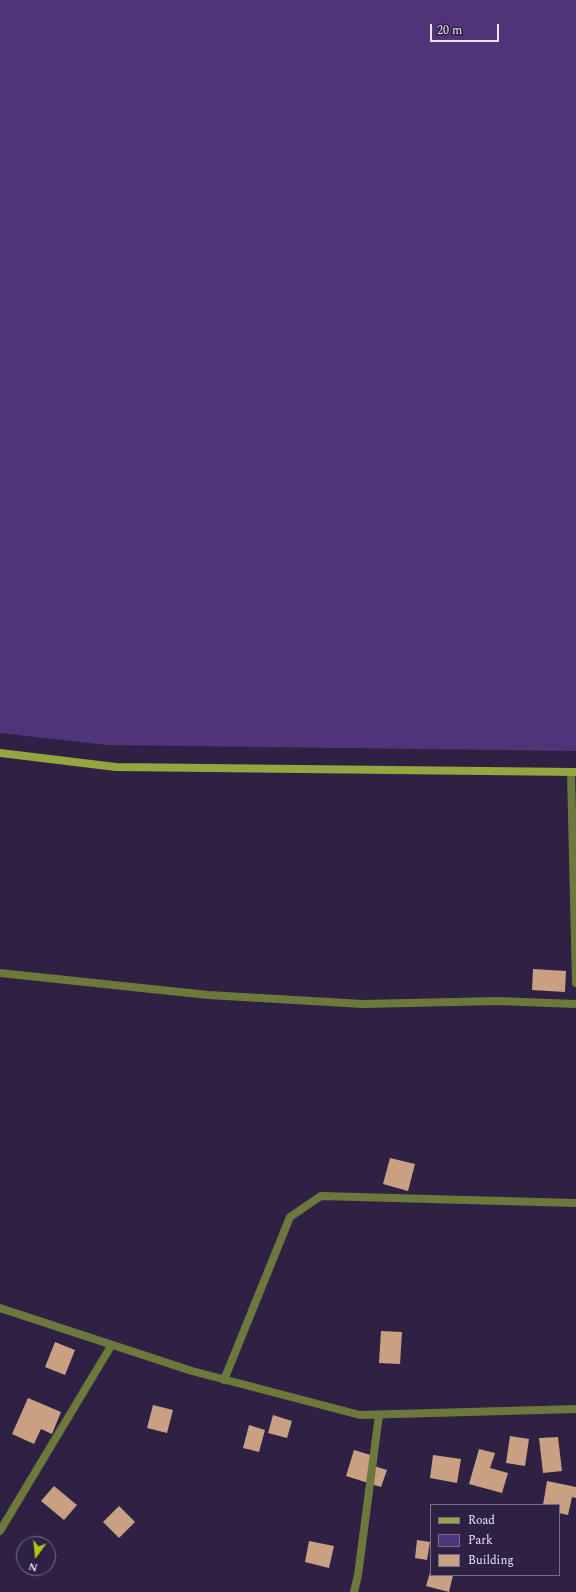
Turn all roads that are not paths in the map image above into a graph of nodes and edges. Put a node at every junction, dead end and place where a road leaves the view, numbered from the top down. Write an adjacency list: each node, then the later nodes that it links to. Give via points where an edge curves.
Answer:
1 (0, 753): 2 (main road, via 116,767)
2 (574, 772): 4 (street)
3 (0, 973): 5 (street, via 208,995 363,1004 497,1000)
4 (576, 983)
5 (576, 1004)
6 (576, 1203): 9 (street, via 321,1196 290,1217)
7 (0, 1308): 8 (street)
8 (111, 1346): 9 (street); 12 (street)
9 (224, 1380): 11 (street, via 360,1415)
10 (576, 1409): 11 (street)
11 (379, 1415): 13 (street)
12 (0, 1531)
13 (354, 1592)

